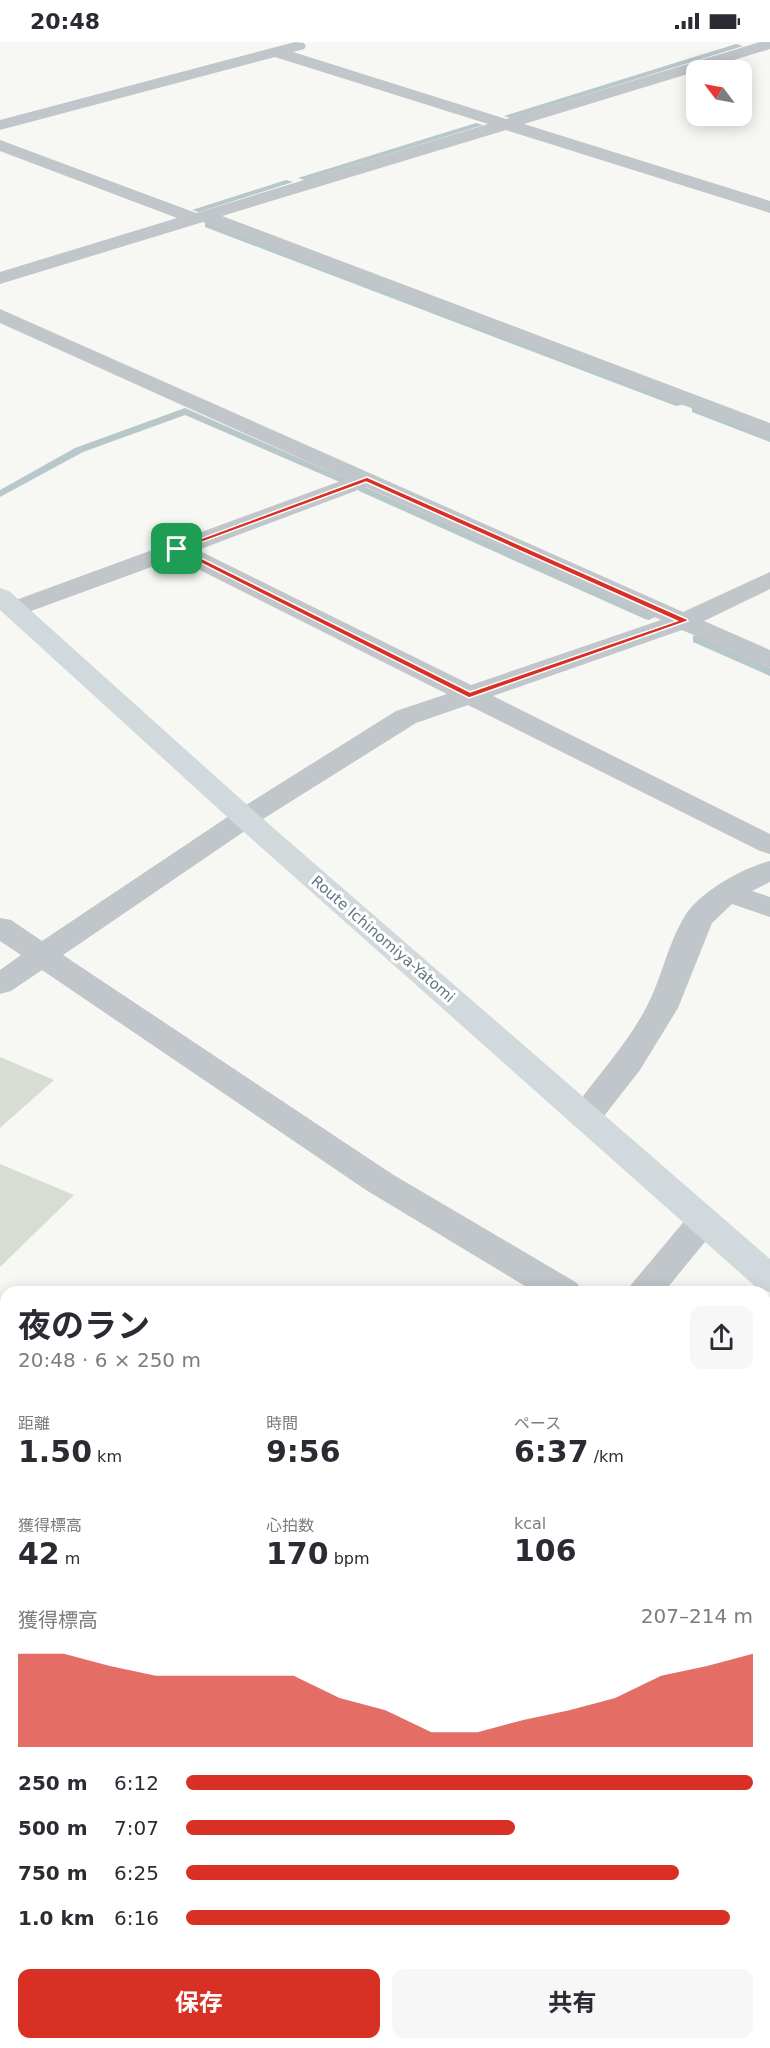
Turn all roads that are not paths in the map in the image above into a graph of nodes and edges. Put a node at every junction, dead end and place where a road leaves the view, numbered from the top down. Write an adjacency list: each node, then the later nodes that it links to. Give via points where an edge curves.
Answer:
1 (744, 42): 3 (street)
2 (302, 43): 4 (street)
3 (766, 45): 5 (street)
4 (276, 52): 5 (street); 6 (street)
5 (507, 124): 8 (street); 9 (street)
6 (0, 125)
7 (0, 145): 9 (street)
8 (770, 207)
9 (200, 217): 10 (street); 12 (street)
10 (0, 278)
11 (0, 315): 13 (street)
12 (770, 431)
13 (367, 479): 14 (street); 17 (street)
14 (177, 549): 16 (street); 19 (street)
15 (770, 579): 17 (street)
16 (7, 602): 20 (main road, Route Ichinomiya-Yatomi)
17 (684, 621): 18 (street); 19 (street)
18 (770, 660)
19 (469, 695): 20 (street, via 406,717); 21 (street)
20 (245, 818): 26 (street); 28 (main road, Route Ichinomiya-Yatomi)
21 (770, 845)
22 (770, 870): 23 (street)
23 (727, 892): 24 (street); 28 (street, via 698,919 662,1008 628,1063)
24 (770, 908)
25 (0, 927): 26 (street)
26 (43, 955): 27 (street); 31 (street, via 380,1182)
27 (0, 984)
28 (585, 1117): 29 (main road, Route Ichinomiya-Yatomi)
29 (704, 1221): 30 (main road, Route Ichinomiya-Yatomi); 32 (street)
30 (770, 1279)
31 (554, 1286)
32 (649, 1286)

